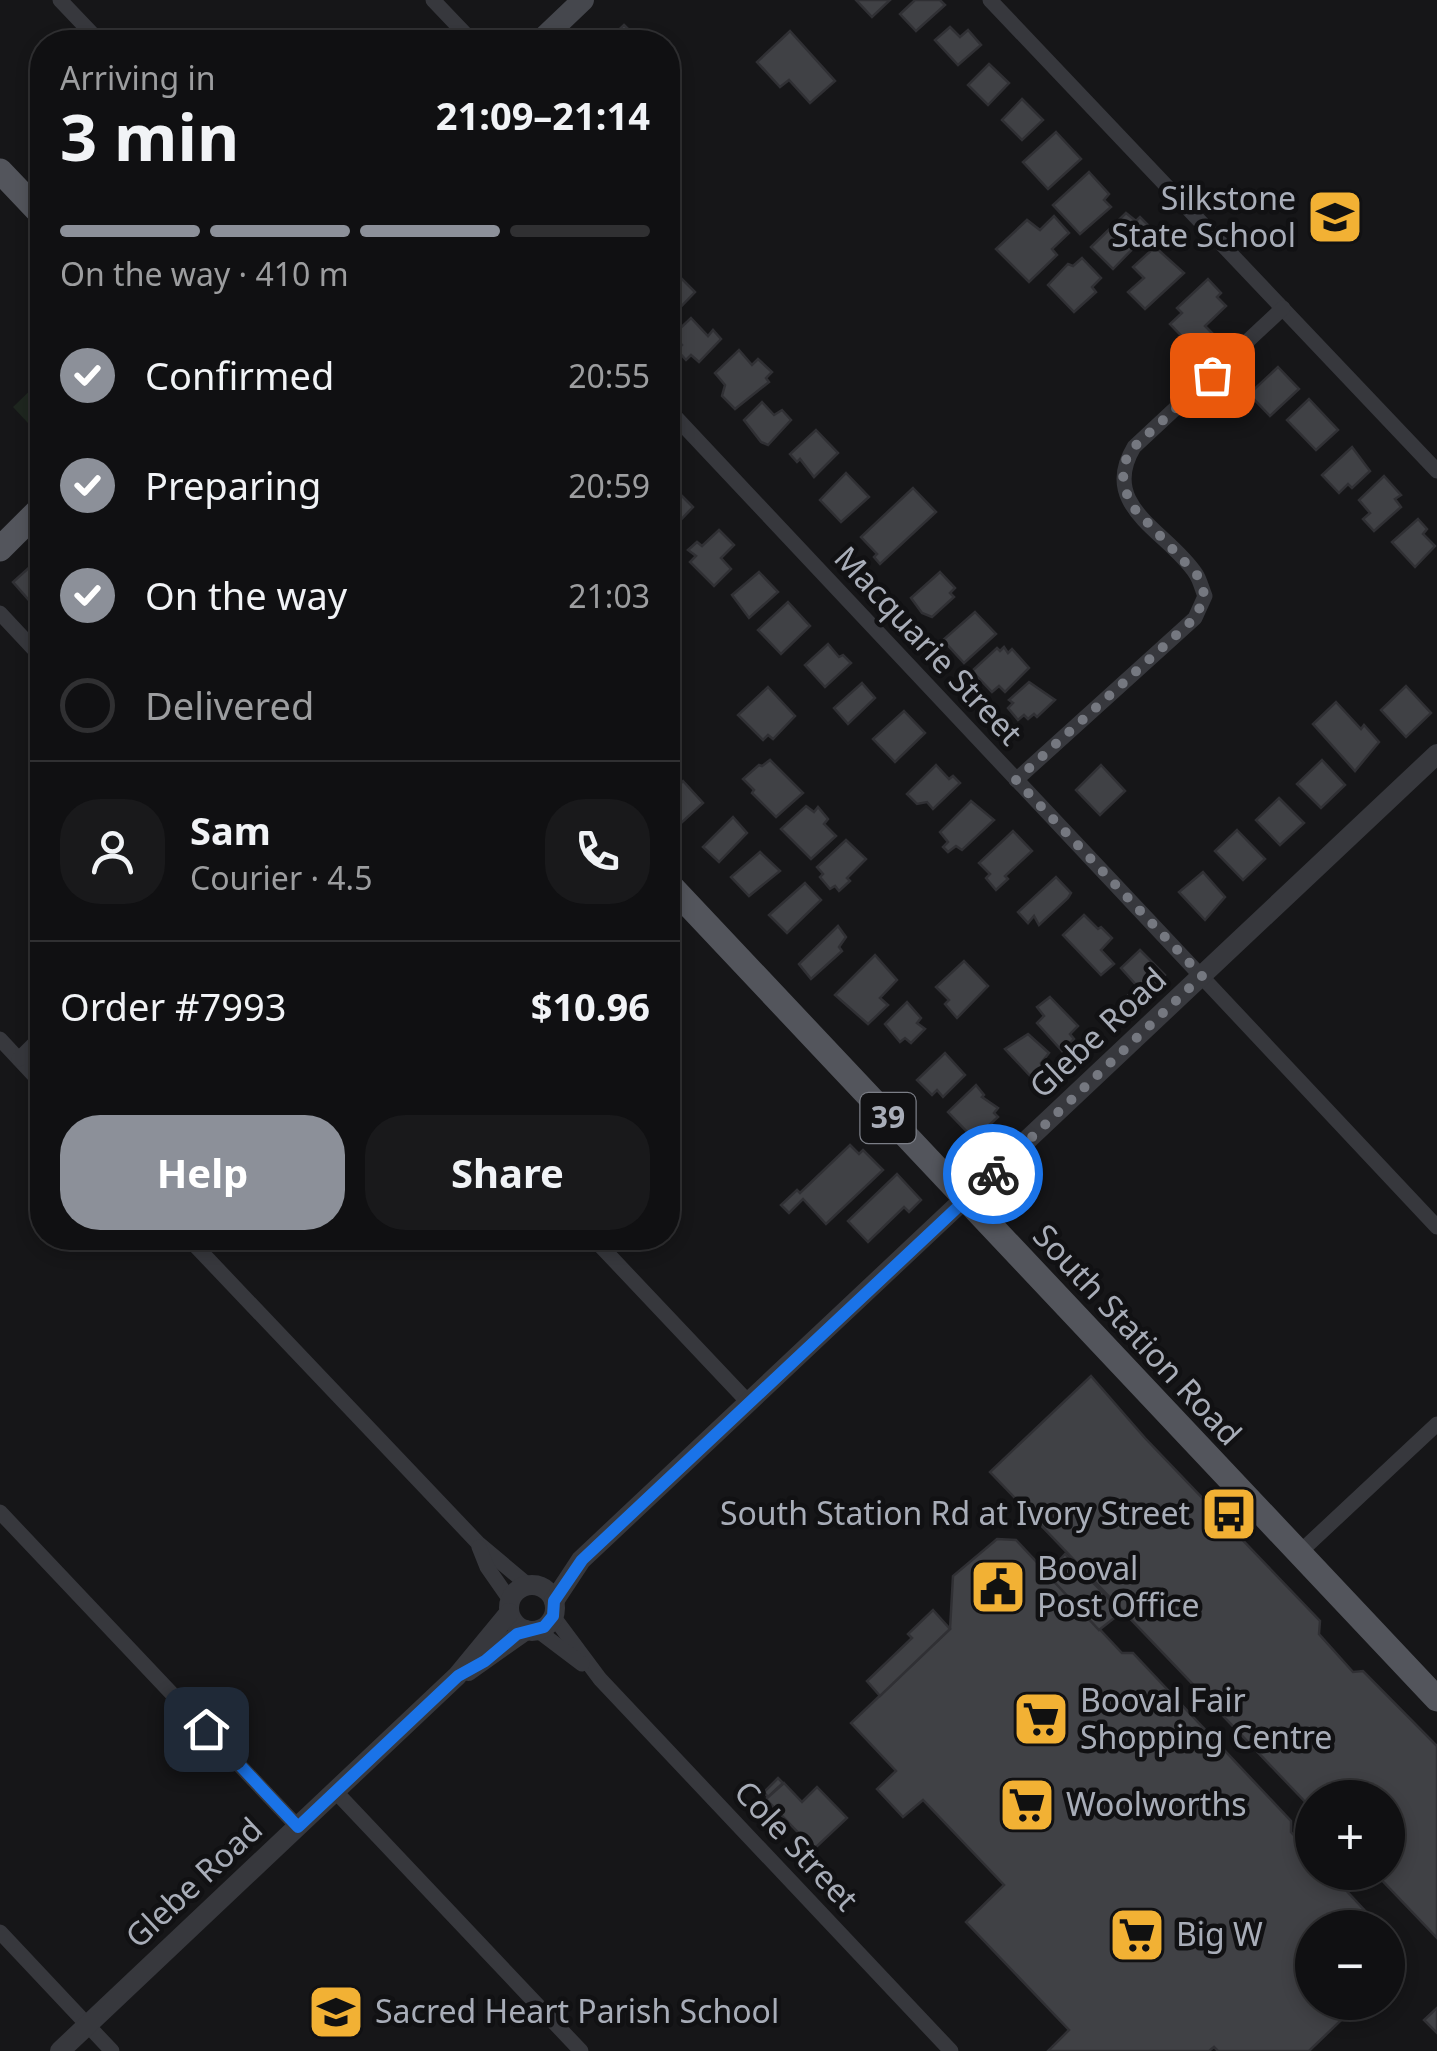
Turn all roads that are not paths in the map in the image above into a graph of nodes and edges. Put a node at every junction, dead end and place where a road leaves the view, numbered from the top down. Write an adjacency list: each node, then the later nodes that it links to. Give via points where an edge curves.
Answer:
1 (60, 0): 5 (street)
2 (432, 0): 6 (street)
3 (583, 0): 7 (main road)
4 (990, 0): 10 (street)
5 (89, 30)
6 (461, 30)
7 (551, 30)
8 (0, 171): 9 (main road)
9 (30, 202)
10 (1283, 308): 12 (street); 18 (street, via 1124,463 1130,504 1197,575 1205,596 1195,618)
11 (680, 422): 18 (street, Macquarie Street)
12 (1437, 471)
13 (30, 520): 14 (main road)
14 (0, 550)
15 (0, 613): 16 (street)
16 (30, 645)
17 (1437, 754): 20 (street, Glebe Road)
18 (1016, 780): 20 (street, Macquarie Street)
19 (680, 896): 25 (main road, South Station Road / 39)
20 (1202, 976): 25 (street, Glebe Road); 26 (street, Macquarie Street)
21 (0, 1039): 23 (street)
22 (30, 1047): 23 (street)
23 (18, 1058): 24 (street)
24 (30, 1071)
25 (965, 1200): 29 (street, Glebe Road); 33 (main road, South Station Road / 39)
26 (1437, 1227)
27 (199, 1250): 32 (street)
28 (604, 1250): 29 (street)
29 (749, 1402): 34 (street, Glebe Road)
30 (1437, 1424): 33 (street)
31 (0, 1512): 41 (street)
32 (478, 1544): 35 (street); 36 (street)
33 (1299, 1553): 39 (main road, South Station Road / 39)
34 (582, 1560): 35 (street, Glebe Road); 37 (street, Glebe Road)
35 (533, 1585): 36 (street, Glebe Road, via 516,1590); 37 (street, via 546,1588)
36 (510, 1606): 37 (street, via 515,1624); 38 (street, Glebe Road)
37 (543, 1620): 38 (street, Glebe Road); 47 (street, Cole Street)
38 (458, 1676): 40 (street, Glebe Road)
39 (1437, 1699)
40 (336, 1792): 41 (street, Glebe Road); 46 (street)
41 (298, 1827): 43 (street, Glebe Road)
42 (0, 1932): 43 (street)
43 (87, 2025): 44 (street, Glebe Road); 45 (street)
44 (60, 2051)
45 (112, 2051)
46 (581, 2051)
47 (951, 2051)

